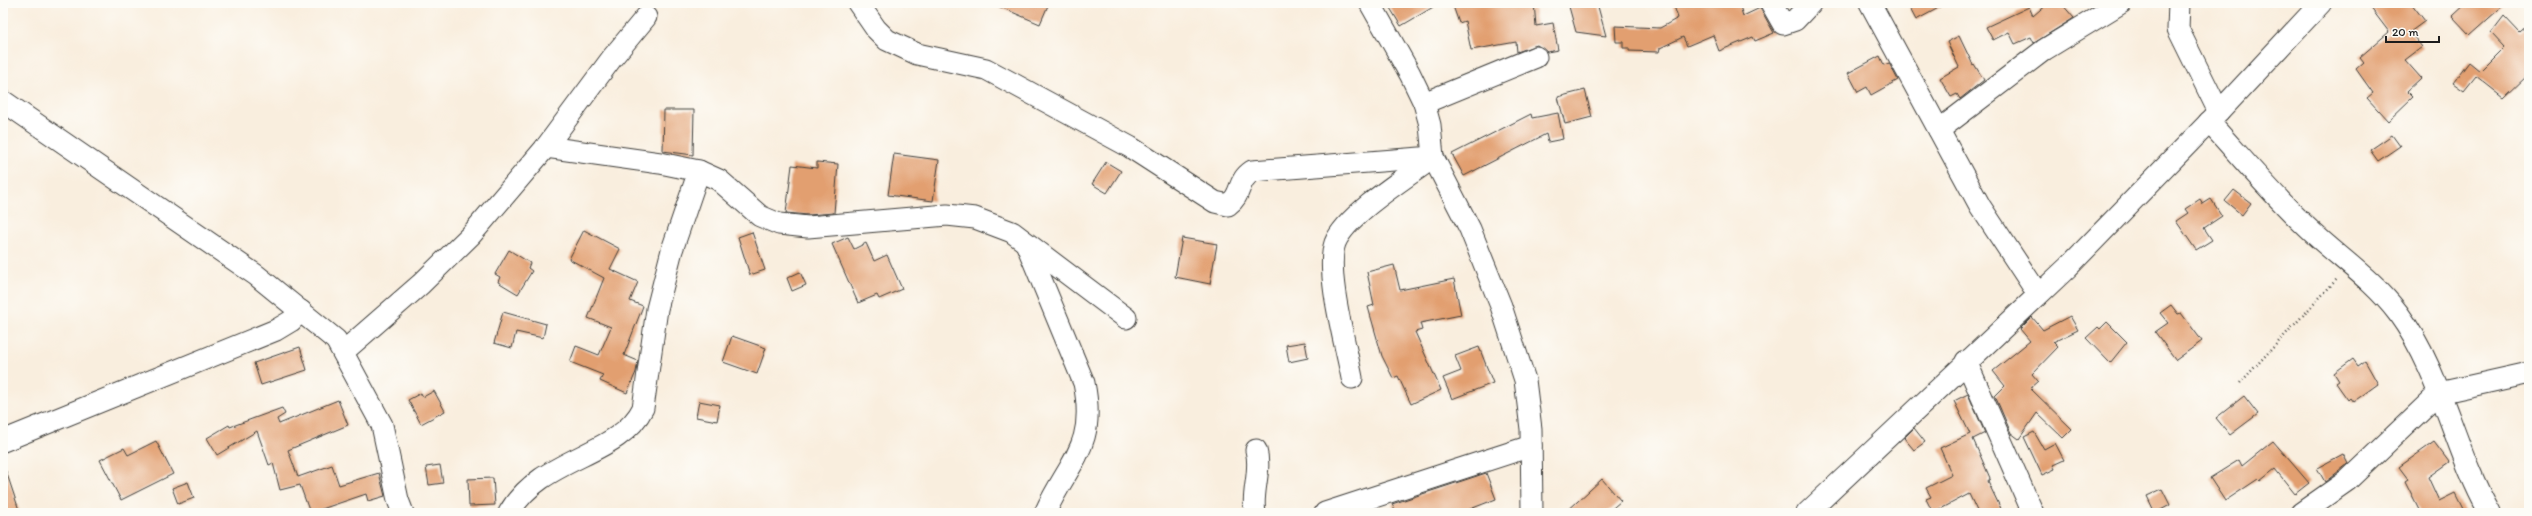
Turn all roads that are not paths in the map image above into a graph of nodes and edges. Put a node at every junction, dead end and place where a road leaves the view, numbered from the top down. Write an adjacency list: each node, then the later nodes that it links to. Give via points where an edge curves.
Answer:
1 (858, 3): 16 (street, via 887,40 916,54 986,69 1130,147 1215,202 1228,204 1234,201 1242,178 1252,171)
2 (1370, 3): 12 (street)
3 (1771, 3): 4 (street, via 1783,24 1795,20)
4 (1811, 3)
5 (1870, 3): 14 (street)
6 (2121, 3): 14 (street, via 2044,50)
7 (2179, 3): 13 (street, via 2178,30)
8 (2321, 3): 13 (street)
9 (646, 17): 15 (street)
10 (1536, 57): 12 (street)
11 (3, 101): 20 (street, via 256,275)
12 (1424, 103): 16 (street)
13 (2214, 117): 19 (street); 26 (street, via 2283,203 2377,288 2398,314 2418,346)
14 (1939, 130): 19 (street, via 1980,206)
15 (546, 147): 17 (street); 22 (street, via 472,235 421,284)
16 (1434, 157): 25 (street, via 1362,212 1339,235 1335,244 1333,275); 28 (street, via 1470,229 1501,306 1525,380 1530,404)
17 (699, 171): 18 (street, via 720,180 760,216 779,224 808,227 947,216 975,218 1012,232); 31 (street, via 672,250 657,309 643,408 637,420 619,436 538,479 515,502)
18 (1026, 243): 21 (street); 32 (street, via 1084,383 1088,402 1088,425 1082,448)
19 (2038, 294): 23 (street)
20 (300, 312): 22 (street, via 336,340); 27 (street, via 276,330)
21 (1126, 318)
22 (343, 352): 30 (street, via 382,425)
23 (1966, 361): 36 (street); 37 (street)
24 (2529, 372): 26 (street)
25 (1352, 378)
26 (2439, 393): 38 (street, via 2348,480); 39 (street, via 2460,449)
27 (3, 441)
28 (1531, 446): 34 (street); 35 (street)
29 (1256, 450): 33 (street, via 1259,460 1255,485)
30 (403, 513)
31 (509, 513)
32 (1045, 513)
33 (1255, 513)
34 (1326, 513)
35 (1532, 513)
36 (1807, 513)
37 (2033, 513)
38 (2301, 513)
39 (2490, 513)

